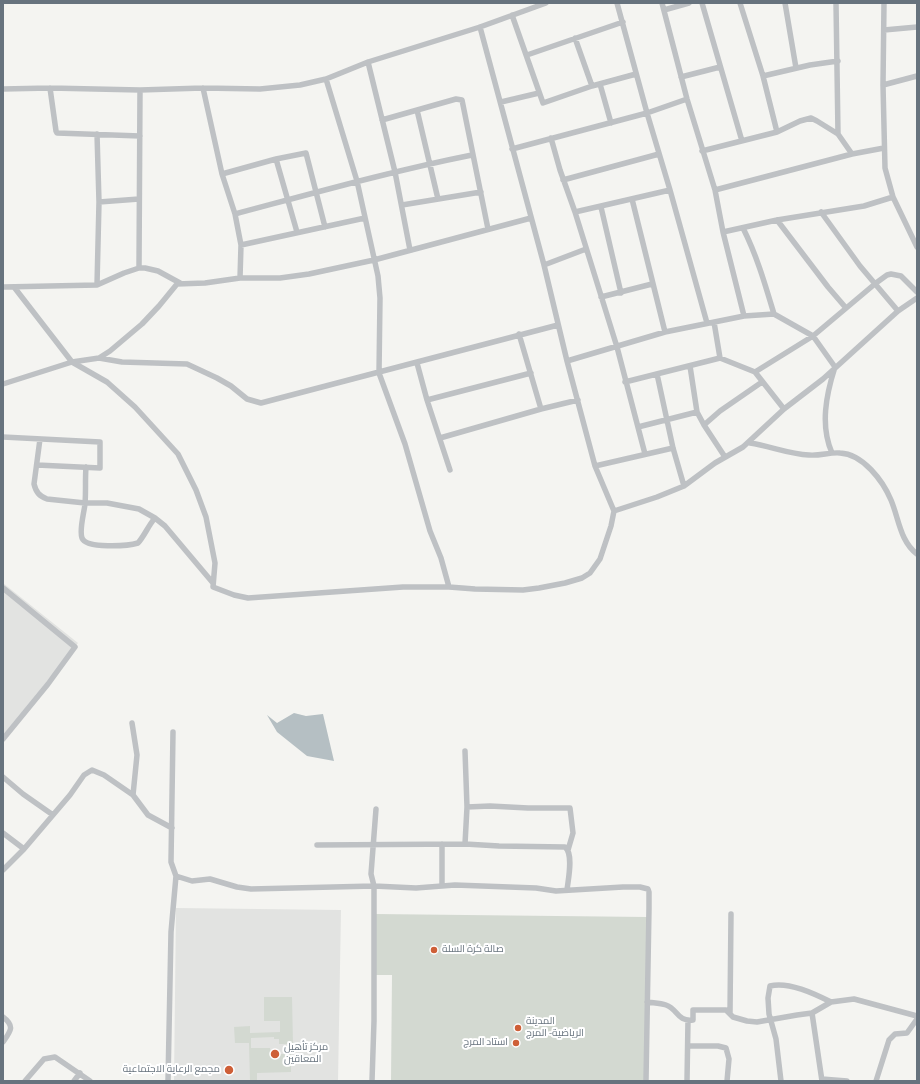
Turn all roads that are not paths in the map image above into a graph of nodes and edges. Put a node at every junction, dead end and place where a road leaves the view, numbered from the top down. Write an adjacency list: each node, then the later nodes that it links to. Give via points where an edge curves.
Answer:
1 (546, 3): 11 (street)
2 (617, 3): 12 (street)
3 (662, 3): 10 (street)
4 (688, 3): 10 (street)
5 (702, 3): 20 (street)
6 (740, 3): 23 (street)
7 (785, 3): 21 (street)
8 (836, 3): 18 (street)
9 (884, 3): 15 (street)
10 (664, 10): 25 (street)
11 (512, 15): 13 (street); 17 (street)
12 (623, 22): 16 (street); 22 (street)
13 (480, 27): 19 (street); 36 (street)
14 (917, 27): 15 (street)
15 (884, 30): 28 (street)
16 (575, 38): 17 (street); 29 (street)
17 (527, 55): 34 (street)
18 (838, 61): 21 (street); 43 (street)
19 (368, 62): 26 (street); 39 (street)
20 (720, 67): 25 (street); 46 (street)
21 (796, 68): 23 (street)
22 (636, 74): 27 (street); 38 (street)
23 (763, 76): 41 (street)
24 (917, 76): 28 (street)
25 (681, 77): 35 (street)
26 (326, 79): 31 (street, via 279,88); 58 (street)
27 (600, 84): 29 (street); 40 (street)
28 (883, 85): 47 (street)
29 (592, 86): 34 (street, via 544,103)
30 (50, 88): 32 (street); 33 (street); 42 (street, via 57,133)
31 (203, 88): 33 (street); 56 (street)
32 (3, 89)
33 (140, 90): 44 (street)
34 (539, 93): 36 (street)
35 (687, 99): 38 (street); 49 (street)
36 (501, 102): 48 (street)
37 (417, 110): 39 (street); 52 (street, via 461,99); 54 (street)
38 (647, 113): 40 (street); 50 (street)
39 (382, 120): 55 (street)
40 (611, 123): 45 (street)
41 (777, 132): 43 (street, via 811,118); 46 (street)
42 (97, 134): 44 (street); 68 (street)
43 (838, 134): 51 (street)
44 (140, 136): 64 (street)
45 (552, 138): 48 (street); 57 (street)
46 (742, 141): 49 (street)
47 (884, 148): 51 (street); 63 (street, via 886,175)
48 (512, 149): 75 (street)
49 (702, 151): 60 (street)
50 (659, 154): 57 (street); 59 (street)
51 (852, 154): 60 (street)
52 (472, 155): 54 (street); 62 (street)
53 (276, 159): 56 (street); 61 (street, via 307,154); 66 (street)
54 (430, 163): 55 (street); 67 (street)
55 (395, 172): 58 (street); 69 (street)
56 (222, 174): 73 (street)
57 (564, 180): 71 (street)
58 (357, 181): 61 (street); 74 (street)
59 (670, 190): 65 (street); 105 (street)
60 (715, 190): 81 (street)
61 (316, 192): 66 (street); 77 (street)
62 (481, 192): 67 (street); 79 (street)
63 (893, 197): 72 (street, via 864,206); 83 (street)
64 (139, 199): 68 (street); 88 (street)
65 (632, 199): 70 (street); 92 (street)
66 (288, 200): 73 (street); 80 (street)
67 (438, 200): 69 (street)
68 (99, 202): 93 (street)
69 (402, 205): 85 (street)
70 (601, 207): 71 (street); 97 (street)
71 (575, 212): 84 (street)
72 (821, 212): 76 (street); 91 (street, via 860,266)
73 (235, 214): 82 (street)
74 (365, 218): 77 (street); 86 (street)
75 (531, 218): 79 (street); 87 (street)
76 (777, 220): 78 (street); 100 (street)
77 (325, 227): 80 (street)
78 (743, 228): 81 (street); 102 (street, via 759,264)
79 (488, 229): 85 (street)
80 (297, 232): 82 (street)
81 (722, 232): 103 (street)
82 (241, 245): 89 (street)
83 (917, 247)
84 (586, 249): 87 (street); 98 (street)
85 (410, 250): 86 (street)
86 (374, 260): 89 (street, via 295,277); 119 (street, via 380,298)
87 (544, 265): 106 (street)
88 (139, 268): 90 (street, via 158,270); 93 (street)
89 (240, 278): 90 (street, via 205,284)
90 (180, 283): 111 (street, via 142,324)
91 (876, 283): 96 (street, via 887,275 898,275); 100 (street); 101 (street)
92 (652, 284): 97 (street); 107 (street)
93 (97, 285): 95 (street)
94 (3, 287): 95 (street)
95 (14, 287): 114 (street)
96 (917, 292)
97 (621, 293): 98 (street)
98 (601, 298): 110 (street)
99 (917, 298): 101 (street)
100 (846, 308): 109 (street)
101 (898, 311): 117 (street)
102 (774, 314): 103 (street); 109 (street)
103 (744, 316): 104 (street)
104 (714, 322): 105 (street); 112 (street)
105 (707, 323): 107 (street)
106 (558, 325): 108 (street); 113 (street)
107 (666, 332): 110 (street)
108 (519, 334): 115 (street); 120 (street)
109 (813, 336): 117 (street); 118 (street)
110 (617, 347): 113 (street); 122 (street)
111 (99, 358): 114 (street); 119 (street, via 122,362 187,364 231,386 247,399 261,403)
112 (720, 358): 116 (street); 118 (street)
113 (567, 361): 126 (street)
114 (72, 362): 124 (street); 150 (street, via 107,382 135,407 178,454 206,517 215,562)
115 (417, 363): 119 (street); 125 (street)
116 (690, 366): 121 (street); 129 (street)
117 (835, 367): 128 (street); 138 (street, via 826,400 826,436)
118 (755, 372): 123 (street)
119 (379, 373): 151 (street, via 405,444)
120 (531, 373): 125 (street); 127 (street)
121 (657, 374): 122 (street); 130 (street)
122 (625, 382): 132 (street)
123 (762, 382): 128 (street); 131 (street)
124 (3, 384)
125 (427, 400): 134 (street)
126 (578, 400): 127 (street); 142 (street)
127 (541, 409): 134 (street)
128 (784, 409): 136 (street)
129 (698, 412): 130 (street); 131 (street)
130 (666, 420): 132 (street); 137 (street)
131 (704, 425): 140 (street)
132 (638, 427): 139 (street)
133 (3, 437): 135 (street)
134 (440, 438): 144 (street)
135 (40, 439): 141 (street); 143 (street, via 100,442 100,468)
136 (750, 443): 138 (street, via 810,455); 140 (street)
137 (673, 448): 139 (street); 145 (street)
138 (832, 453): 149 (street, via 846,453 852,456 881,481 891,499 904,541)
139 (645, 454): 142 (street)
140 (725, 457): 145 (street)
141 (38, 465): 143 (street); 146 (street, via 34,484 42,497)
142 (595, 466): 147 (street)
143 (86, 467): 146 (street)
144 (450, 470)
145 (684, 486): 147 (street)
146 (85, 504): 148 (street, via 107,503 139,509); 148 (street, via 81,532 86,543 120,546 138,543)
147 (614, 511): 151 (street, via 600,559 590,573 582,578 528,589)
148 (155, 518): 150 (street, via 168,529)
149 (917, 554)
150 (214, 583): 151 (street, via 213,587 234,596 248,598 403,587)
151 (449, 587)
152 (3, 588): 155 (street, via 75,647)
153 (132, 723): 158 (street, via 137,755)
154 (173, 732): 162 (street)
155 (3, 739)
156 (465, 751): 159 (street)
157 (3, 777): 161 (street)
158 (134, 795): 161 (street, via 92,770 84,775); 162 (street, via 148,814)
159 (467, 807): 166 (street); 169 (street, via 570,808 573,833)
160 (376, 809): 164 (street)
161 (53, 814): 168 (street)
162 (172, 828): 171 (street, via 171,862)
163 (3, 833): 168 (street)
164 (374, 844): 165 (street); 167 (street); 172 (street)
165 (442, 844): 166 (street); 173 (street)
166 (465, 844): 169 (street, via 561,846)
167 (317, 845)
168 (24, 849): 170 (street)
169 (568, 850): 174 (street, via 570,863)
170 (3, 870)
171 (176, 876): 172 (street, via 192,881 210,879 251,889); 191 (street, via 171,932)
172 (374, 886): 173 (street); 192 (street)
173 (442, 886): 174 (street)
174 (567, 890): 176 (street, via 622,887 648,889)
175 (731, 914): 179 (street)
176 (647, 1002): 182 (street, via 666,1005 678,1016); 193 (street)
177 (831, 1002): 178 (street); 181 (street, via 854,999); 183 (street, via 812,992 783,985 770,986)
178 (812, 1013): 183 (street); 187 (street)
179 (730, 1014): 182 (street, via 726,1010 694,1010 693,1020); 183 (street, via 747,1022)
180 (3, 1017): 184 (street, via 11,1026)
181 (917, 1017): 198 (street, via 907,1034 895,1034 889,1040)
182 (688, 1020): 185 (street)
183 (770, 1020): 196 (street, via 776,1039)
184 (3, 1042)
185 (688, 1046): 194 (street); 195 (street, via 726,1048 729,1059)
186 (80, 1073): 188 (street, via 55,1057 44,1059); 189 (street); 190 (street)
187 (822, 1080): 197 (street)
188 (25, 1081)
189 (74, 1081)
190 (90, 1081)
191 (168, 1081)
192 (372, 1081)
193 (646, 1081)
194 (688, 1081)
195 (727, 1081)
196 (781, 1081)
197 (848, 1081)
198 (876, 1081)

